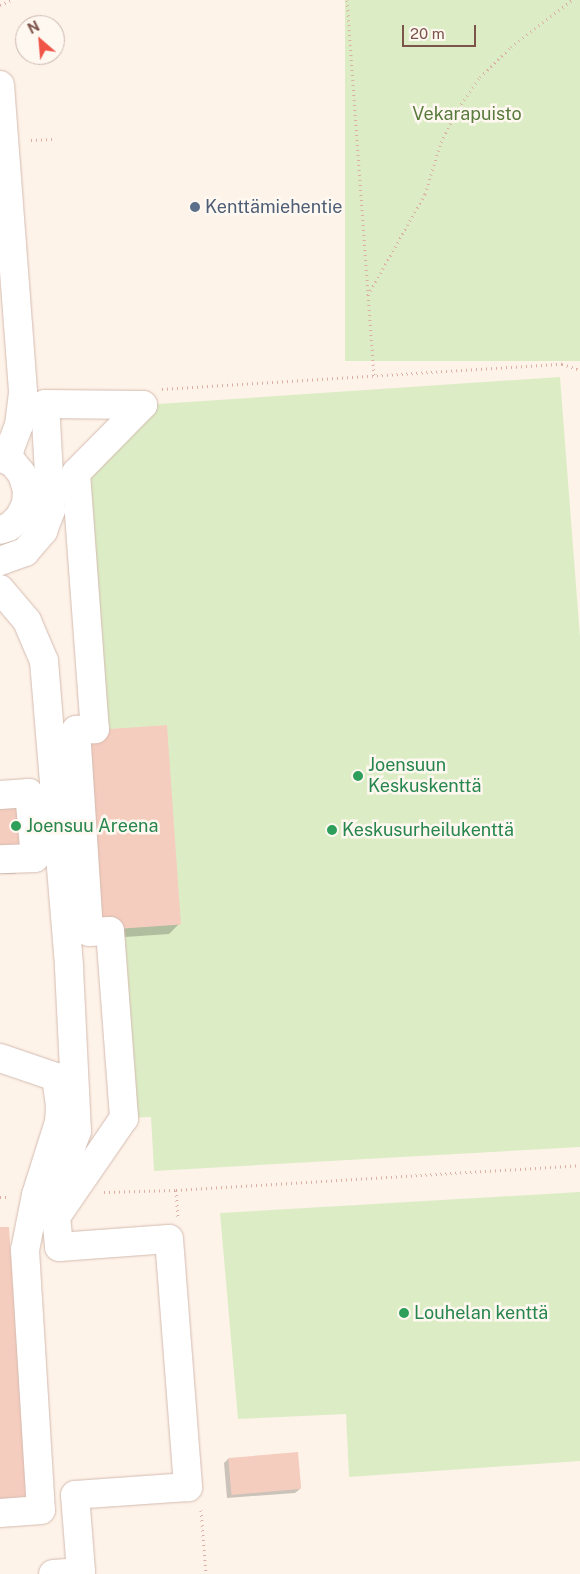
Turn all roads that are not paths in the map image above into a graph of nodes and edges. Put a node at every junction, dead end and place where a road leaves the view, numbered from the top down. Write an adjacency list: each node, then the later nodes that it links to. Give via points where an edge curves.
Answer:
1 (0, 85): 2 (street, via 23,393 19,425 10,449)
2 (1, 457): 3 (street, via 13,463 22,474 27,490 26,504 19,518)
3 (0, 530)
4 (0, 561): 11 (street, via 25,552 43,531 51,510 44,404 143,404 76,473 95,729 76,730 89,932 110,931 124,1118)
5 (0, 589): 10 (street, via 27,621 44,661 69,968)
6 (0, 795): 7 (street, via 29,793 35,858)
7 (0, 858)
8 (0, 1044): 10 (street)
9 (0, 1058): 12 (street, via 56,1077 60,1105 59,1122 36,1195 25,1250 41,1510)
10 (72, 1067): 11 (street, via 77,1131)
11 (63, 1194): 13 (street, via 56,1217 59,1247 169,1240 188,1487 75,1495 81,1572)
12 (0, 1512)
13 (53, 1574)

